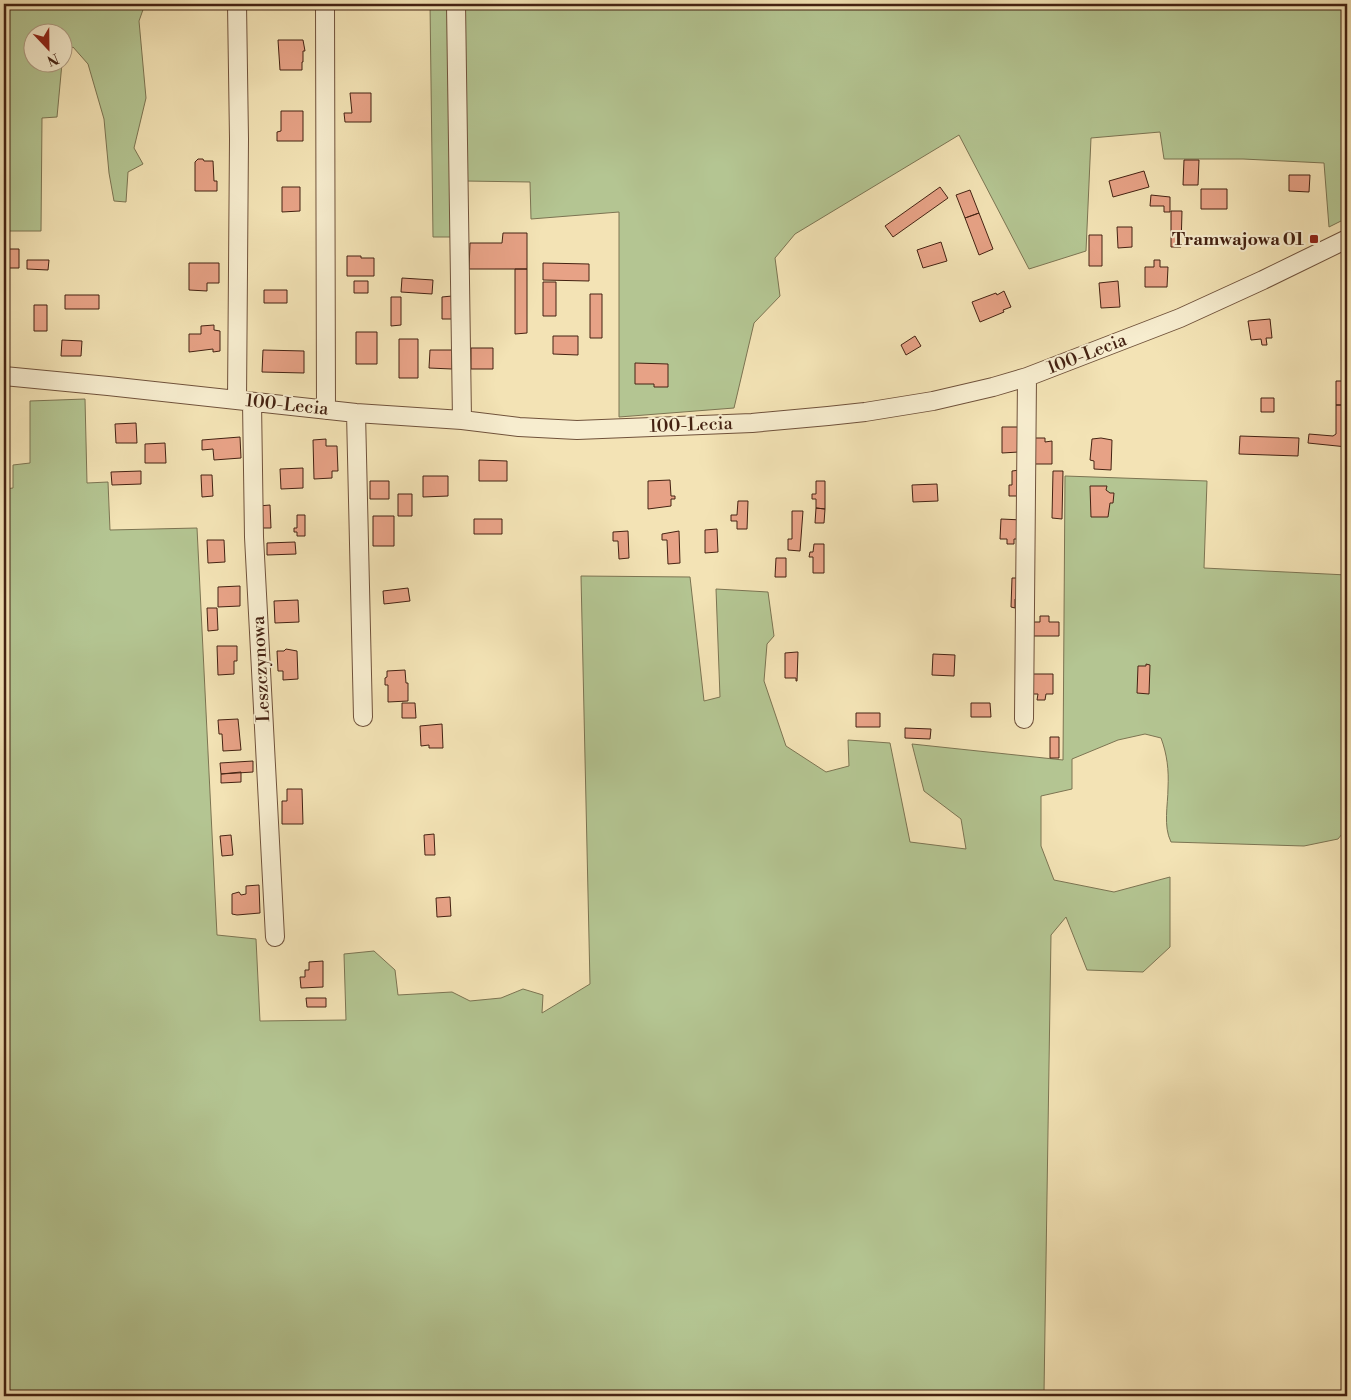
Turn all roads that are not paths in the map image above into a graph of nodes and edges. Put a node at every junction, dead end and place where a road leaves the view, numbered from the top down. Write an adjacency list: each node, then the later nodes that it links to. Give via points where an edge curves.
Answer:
1 (237, 4): 7 (street, Leszczynowa)
2 (325, 4): 8 (street)
3 (456, 4): 10 (street)
4 (1347, 239): 6 (street, 100-Lecia, via 1189,314)
5 (4, 376): 7 (street, 100-Lecia)
6 (1027, 377): 10 (street, 100-Lecia, via 908,406 752,423 578,430); 12 (street)
7 (244, 401): 8 (street, 100-Lecia); 13 (street, Leszczynowa)
8 (326, 410): 9 (street, 100-Lecia)
9 (356, 413): 10 (street, 100-Lecia); 11 (street)
10 (462, 420)
11 (363, 717)
12 (1024, 719)
13 (275, 937)

